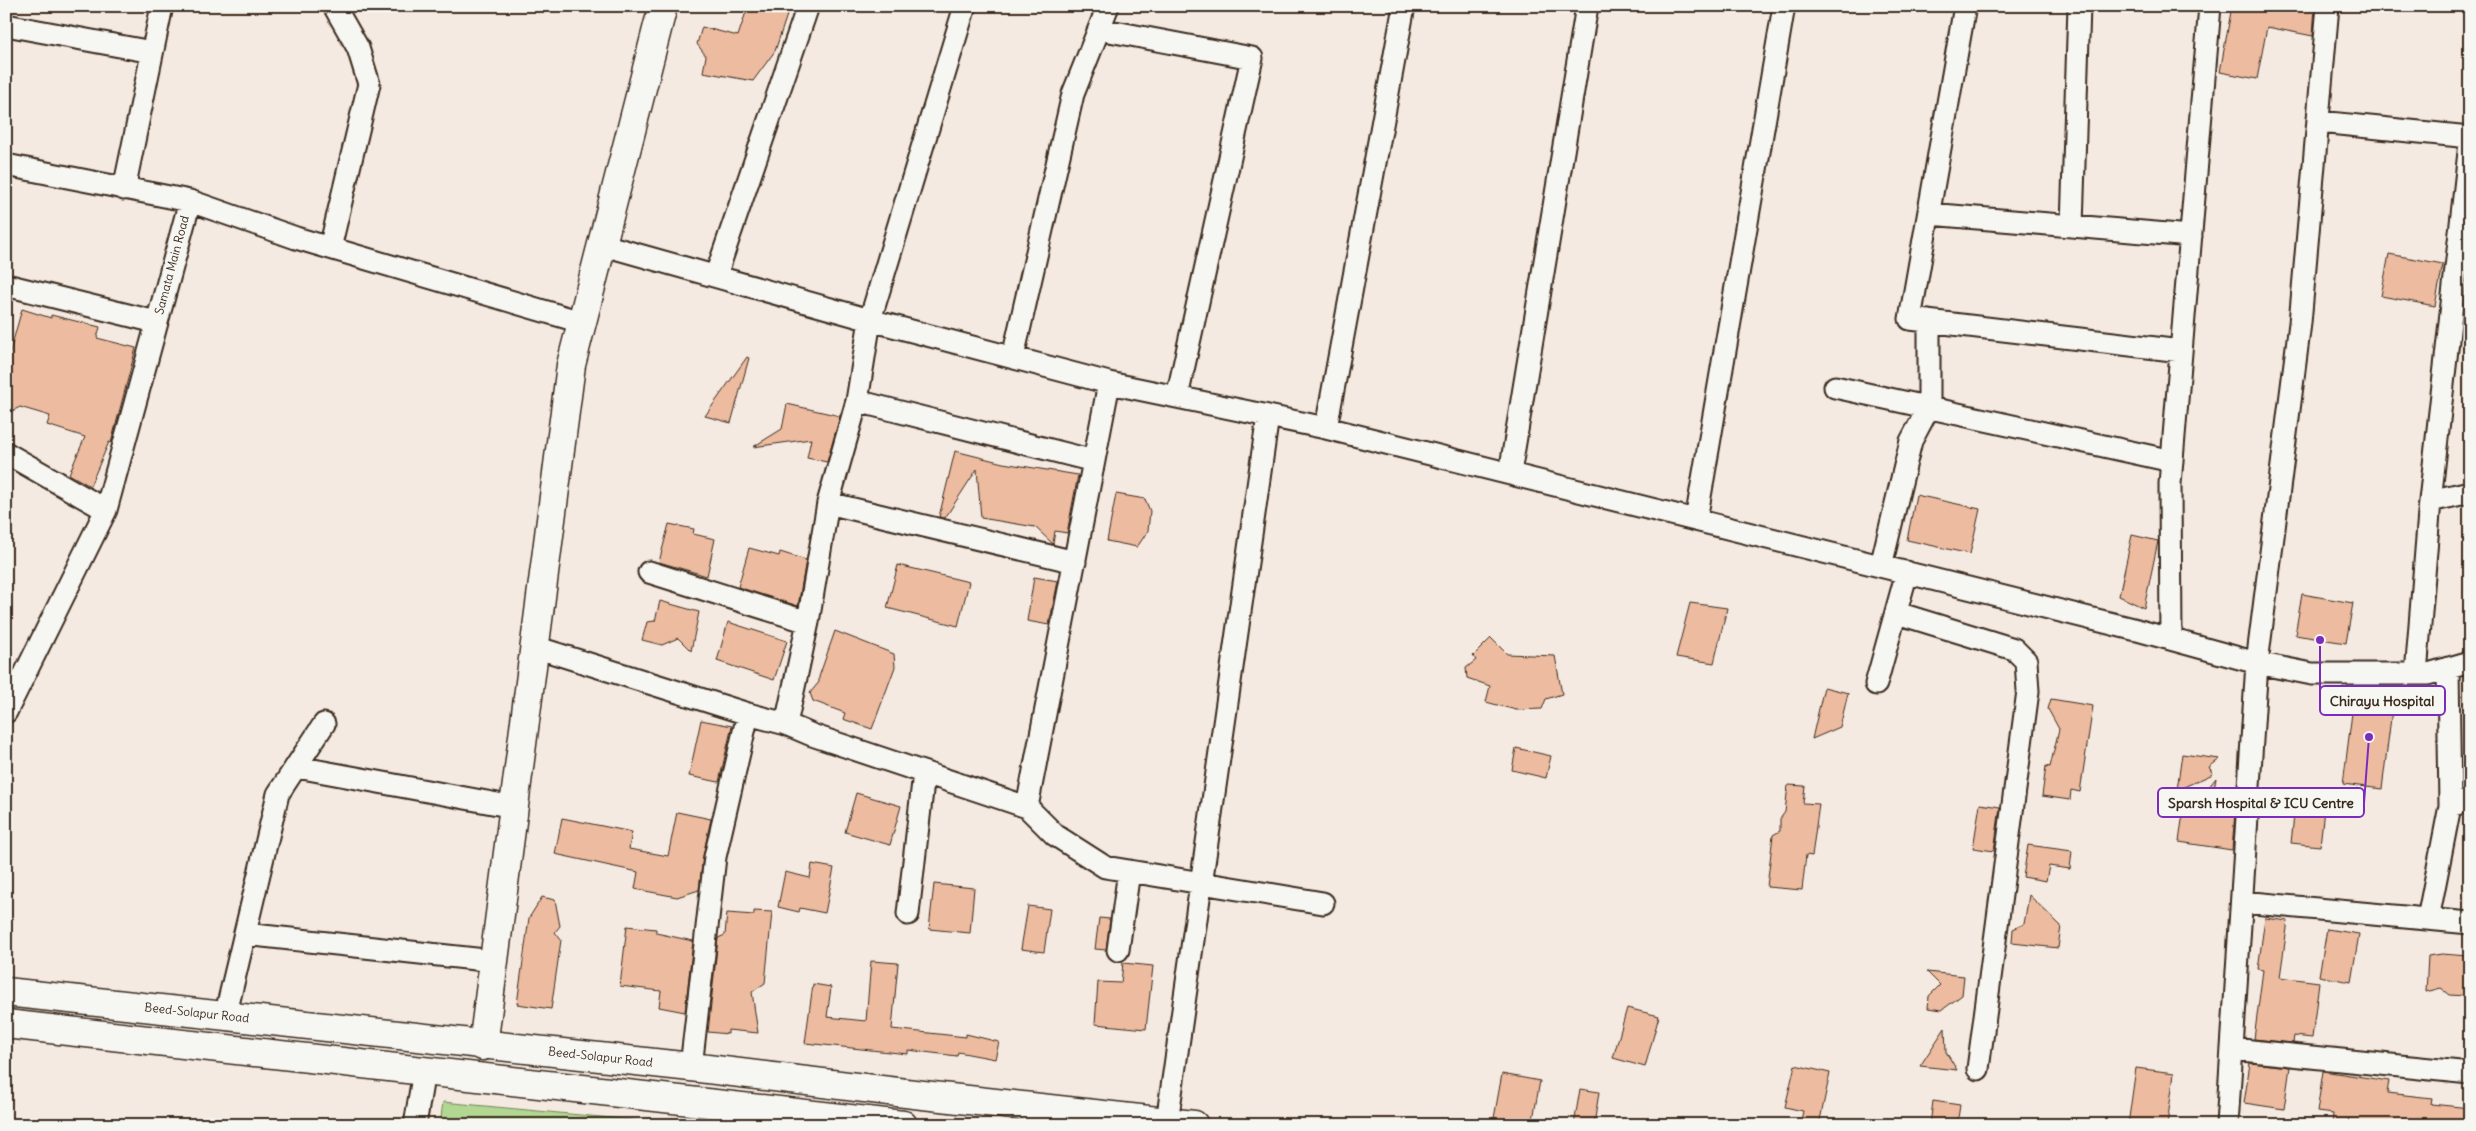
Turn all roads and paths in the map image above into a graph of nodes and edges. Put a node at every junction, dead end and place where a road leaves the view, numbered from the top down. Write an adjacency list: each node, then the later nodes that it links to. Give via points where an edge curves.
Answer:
1 (162, 6): 16 (street)
2 (334, 6): 27 (street, via 358,48 369,84)
3 (663, 6): 26 (main road)
4 (808, 6): 28 (street)
5 (965, 6): 30 (street)
6 (1108, 6): 15 (street)
7 (1404, 6): 42 (street)
8 (1586, 6): 46 (street)
9 (1784, 6): 51 (street)
10 (1965, 6): 23 (street)
11 (2079, 6): 24 (street)
12 (2210, 6): 25 (street)
13 (2328, 6): 17 (street)
14 (6, 25): 16 (street)
15 (1099, 29): 35 (street, via 1073,94); 38 (street, via 1252,58)
16 (152, 52): 21 (street)
17 (2319, 122): 18 (street); 61 (street, via 2300,323)
18 (2470, 137)
19 (2470, 143): 48 (street)
20 (6, 164): 21 (street, Samata Main Road)
21 (124, 189): 22 (street, Samata Main Road)
22 (190, 201): 27 (street); 32 (street, Samata Main Road)
23 (1929, 214): 24 (street); 31 (street, via 1910,319)
24 (2072, 226): 25 (street)
25 (2190, 236): 34 (street)
26 (600, 244): 28 (street); 33 (main road)
27 (330, 248): 33 (street)
28 (716, 275): 30 (street)
29 (6, 285): 32 (street)
30 (870, 320): 35 (street); 39 (street)
31 (1929, 321): 34 (street); 40 (street)
32 (156, 322): 50 (street, Samata Main Road)
33 (581, 322): 59 (main road, via 571,366)
34 (2181, 351): 45 (street)
35 (1013, 357): 36 (street)
36 (1109, 383): 38 (street); 44 (street)
37 (1836, 387): 40 (street)
38 (1177, 397): 41 (street)
39 (857, 401): 44 (street); 49 (street)
40 (1929, 407): 45 (street); 53 (street, via 1911,441)
41 (1268, 416): 42 (street); 75 (street)
42 (1326, 428): 46 (street)
43 (6, 453): 50 (street)
44 (1094, 461): 52 (street)
45 (2172, 461): 58 (street)
46 (1510, 474): 51 (street)
47 (2470, 492): 48 (street)
48 (2430, 501): 63 (street)
49 (828, 503): 52 (street); 57 (street)
50 (106, 510): 65 (street, Samata Main Road)
51 (1696, 520): 53 (street)
52 (1075, 562): 73 (street)
53 (1881, 566): 55 (street)
54 (649, 572): 57 (street)
55 (1907, 572): 56 (street); 58 (street)
56 (1897, 613): 64 (street); 90 (street, via 2014,649 2026,661 2028,691)
57 (808, 622): 68 (street)
58 (2171, 639): 61 (street)
59 (534, 647): 66 (street); 72 (main road)
60 (2470, 662): 62 (street)
61 (2257, 663): 63 (street, via 2312,674); 76 (street)
62 (2448, 668): 63 (street); 71 (street)
63 (2416, 674)
64 (1876, 684)
65 (6, 712)
66 (748, 714): 68 (street); 89 (street, via 716,857)
67 (324, 724): 69 (street)
68 (786, 724): 70 (street)
69 (297, 766): 72 (street); 81 (street, via 278,794)
70 (924, 773): 73 (street); 78 (street)
71 (2460, 803): 79 (street)
72 (514, 806): 83 (main road)
73 (1027, 807): 74 (street, via 1055,835 1105,867)
74 (1128, 871): 75 (street); 82 (street)
75 (1201, 882): 77 (street); 93 (street)
76 (2242, 902): 79 (street); 88 (street)
77 (1322, 903)
78 (908, 914)
79 (2428, 919): 80 (street)
80 (2470, 923)
81 (245, 934): 83 (street); 85 (street)
82 (1118, 950)
83 (494, 961): 87 (main road)
84 (6, 992): 85 (main road, Beed-Solapur Road)
85 (225, 1017): 87 (main road, Beed-Solapur Road)
86 (6, 1024): 91 (main road)
87 (484, 1046): 89 (main road, Beed-Solapur Road)
88 (2232, 1049): 92 (street); 97 (street)
89 (691, 1067): 93 (main road, Beed-Solapur Road)
90 (1978, 1069)
91 (424, 1071): 94 (street); 95 (main road)
92 (2470, 1073)
93 (1167, 1122): 96 (main road, Beed-Solapur Road)
94 (415, 1125)
95 (903, 1125)
96 (1194, 1125)
97 (2227, 1125)

